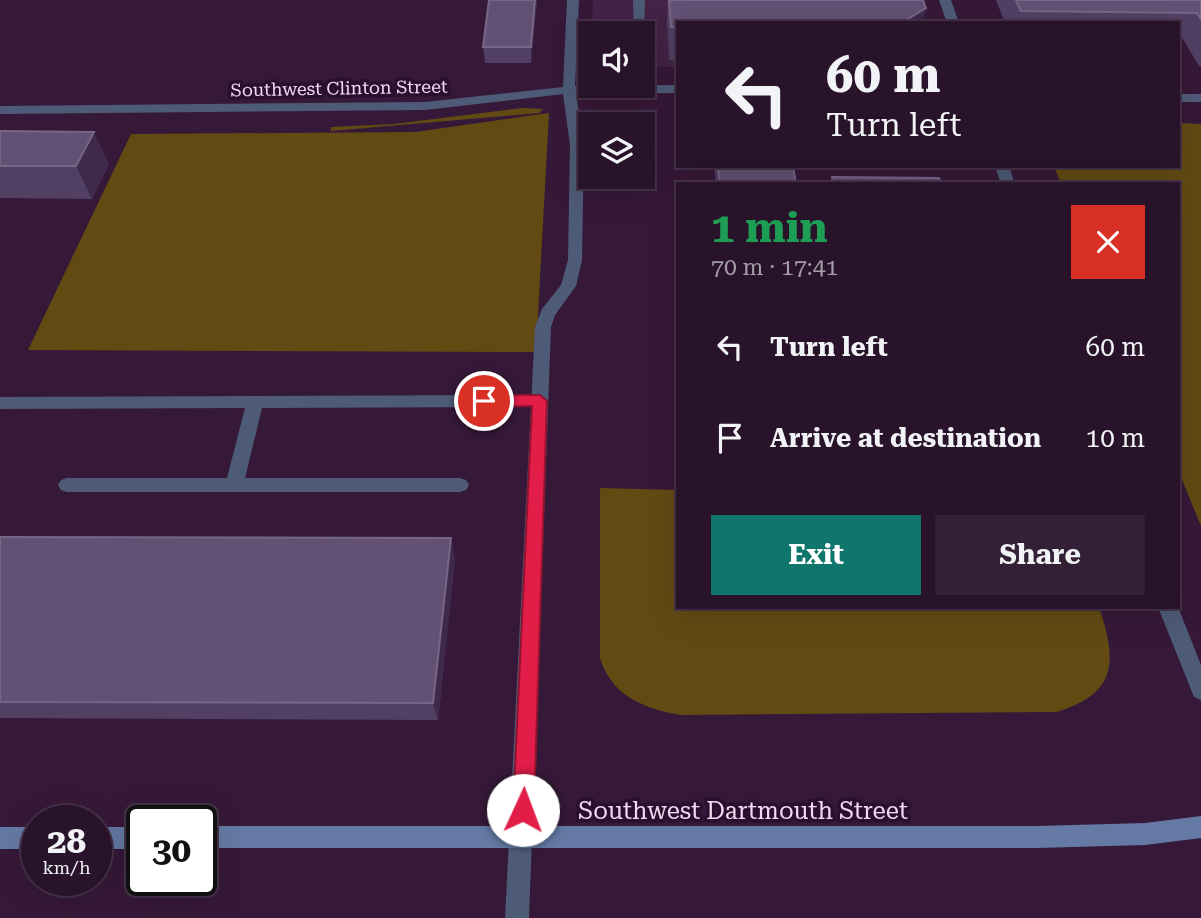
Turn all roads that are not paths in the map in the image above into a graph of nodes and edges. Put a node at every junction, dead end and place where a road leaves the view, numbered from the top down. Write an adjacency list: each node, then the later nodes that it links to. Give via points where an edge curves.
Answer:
1 (573, 0): 8 (street)
2 (639, 0): 4 (street)
3 (944, 0): 5 (street)
4 (640, 21)
5 (952, 21)
6 (655, 88): 7 (street, Southwest Clinton Street)
7 (676, 89)
8 (569, 90): 9 (street, Southwest Clinton Street); 12 (street, Southwest Clinton Street, via 425,106); 13 (street, via 577,145 575,260 568,286 542,327)
9 (578, 90)
10 (1180, 98): 11 (street)
11 (1201, 98)
12 (0, 110)
13 (540, 401): 14 (street); 23 (street)
14 (255, 402): 15 (street); 17 (street)
15 (1, 406)
16 (66, 485): 17 (street)
17 (234, 485): 18 (street)
18 (460, 485)
19 (1169, 609): 20 (street)
20 (1201, 690)
21 (1201, 827): 23 (main road, Southwest Dartmouth Street, via 1145,834 1037,837)
22 (217, 837): 23 (main road, Southwest Dartmouth Street)
23 (522, 837): 26 (street)
24 (0, 838): 25 (main road)
25 (21, 838)
26 (517, 918)

